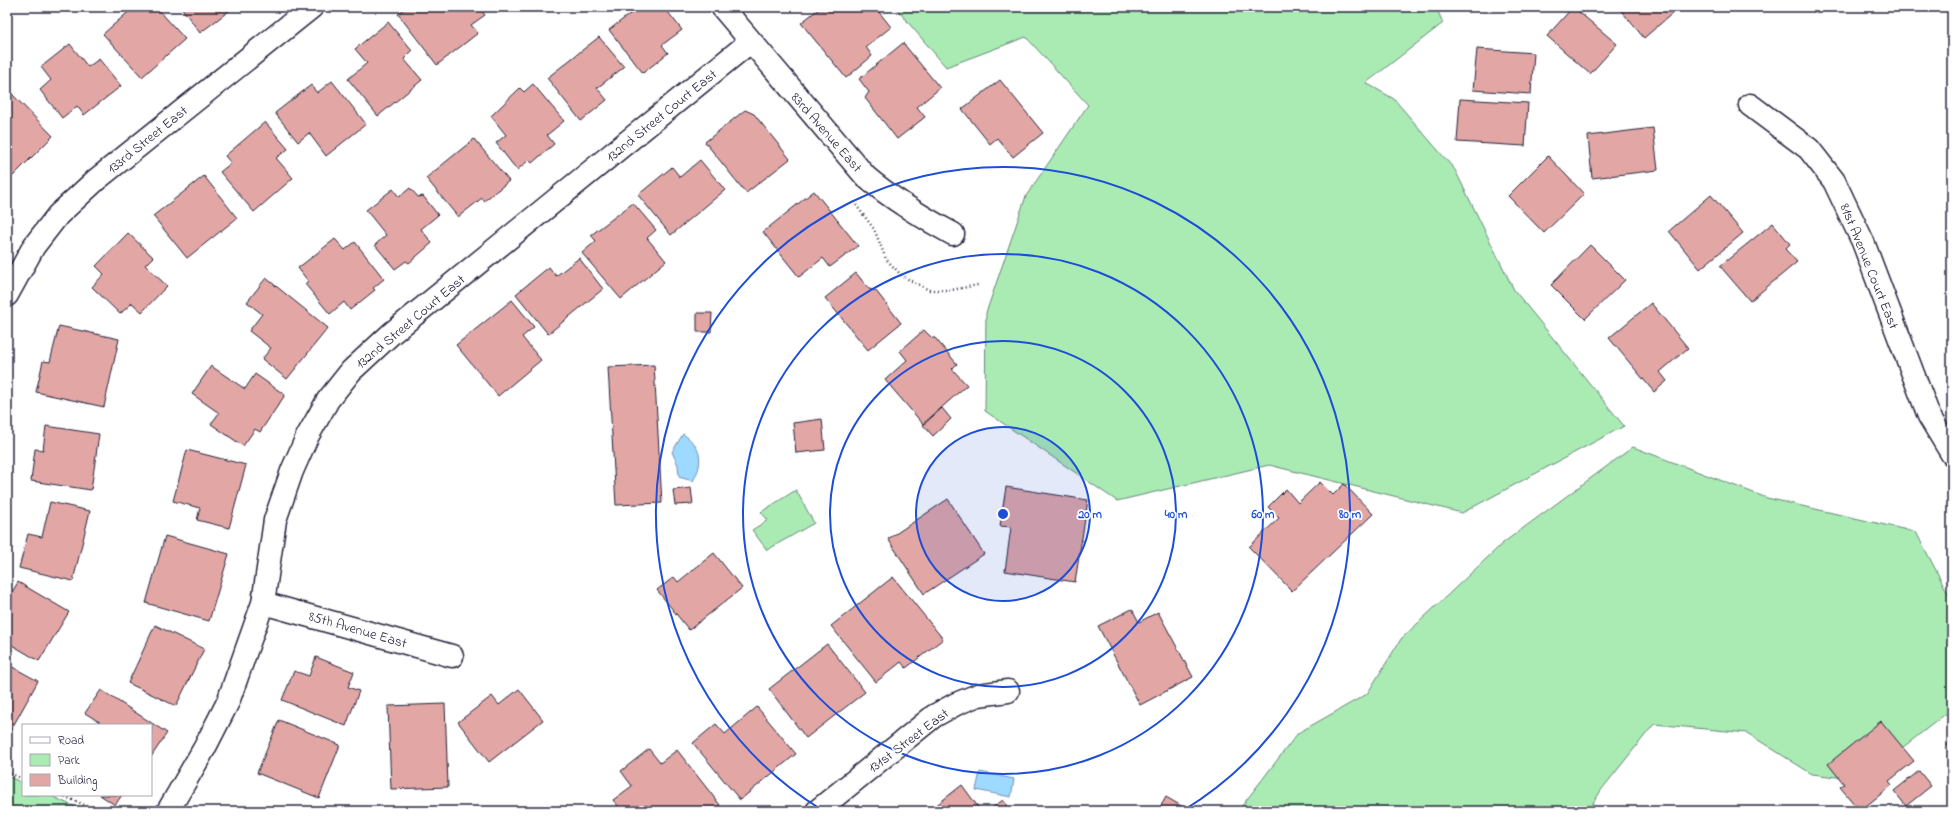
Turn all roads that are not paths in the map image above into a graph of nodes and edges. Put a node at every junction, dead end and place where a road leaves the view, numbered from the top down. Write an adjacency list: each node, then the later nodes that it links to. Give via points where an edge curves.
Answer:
1 (312, 7): 6 (street, 133rd Street East, via 96,180 58,215 34,246)
2 (722, 7): 3 (street, 83rd Avenue East)
3 (750, 42): 5 (street, 83rd Avenue East, via 866,177 886,194); 8 (street, 132nd Street Court East, via 392,333 351,371 328,400 292,471 275,520)
4 (1750, 105): 7 (street, 81st Avenue Court East, via 1809,149 1834,181 1863,242 1929,416)
5 (953, 234)
6 (7, 295)
7 (1952, 454)
8 (263, 603): 9 (street, 85th Avenue East); 11 (street, 132nd Street Court East, via 228,702)
9 (452, 656)
10 (1008, 691): 12 (street, 131st Street East, via 978,695 934,716)
11 (168, 811)
12 (817, 811)

